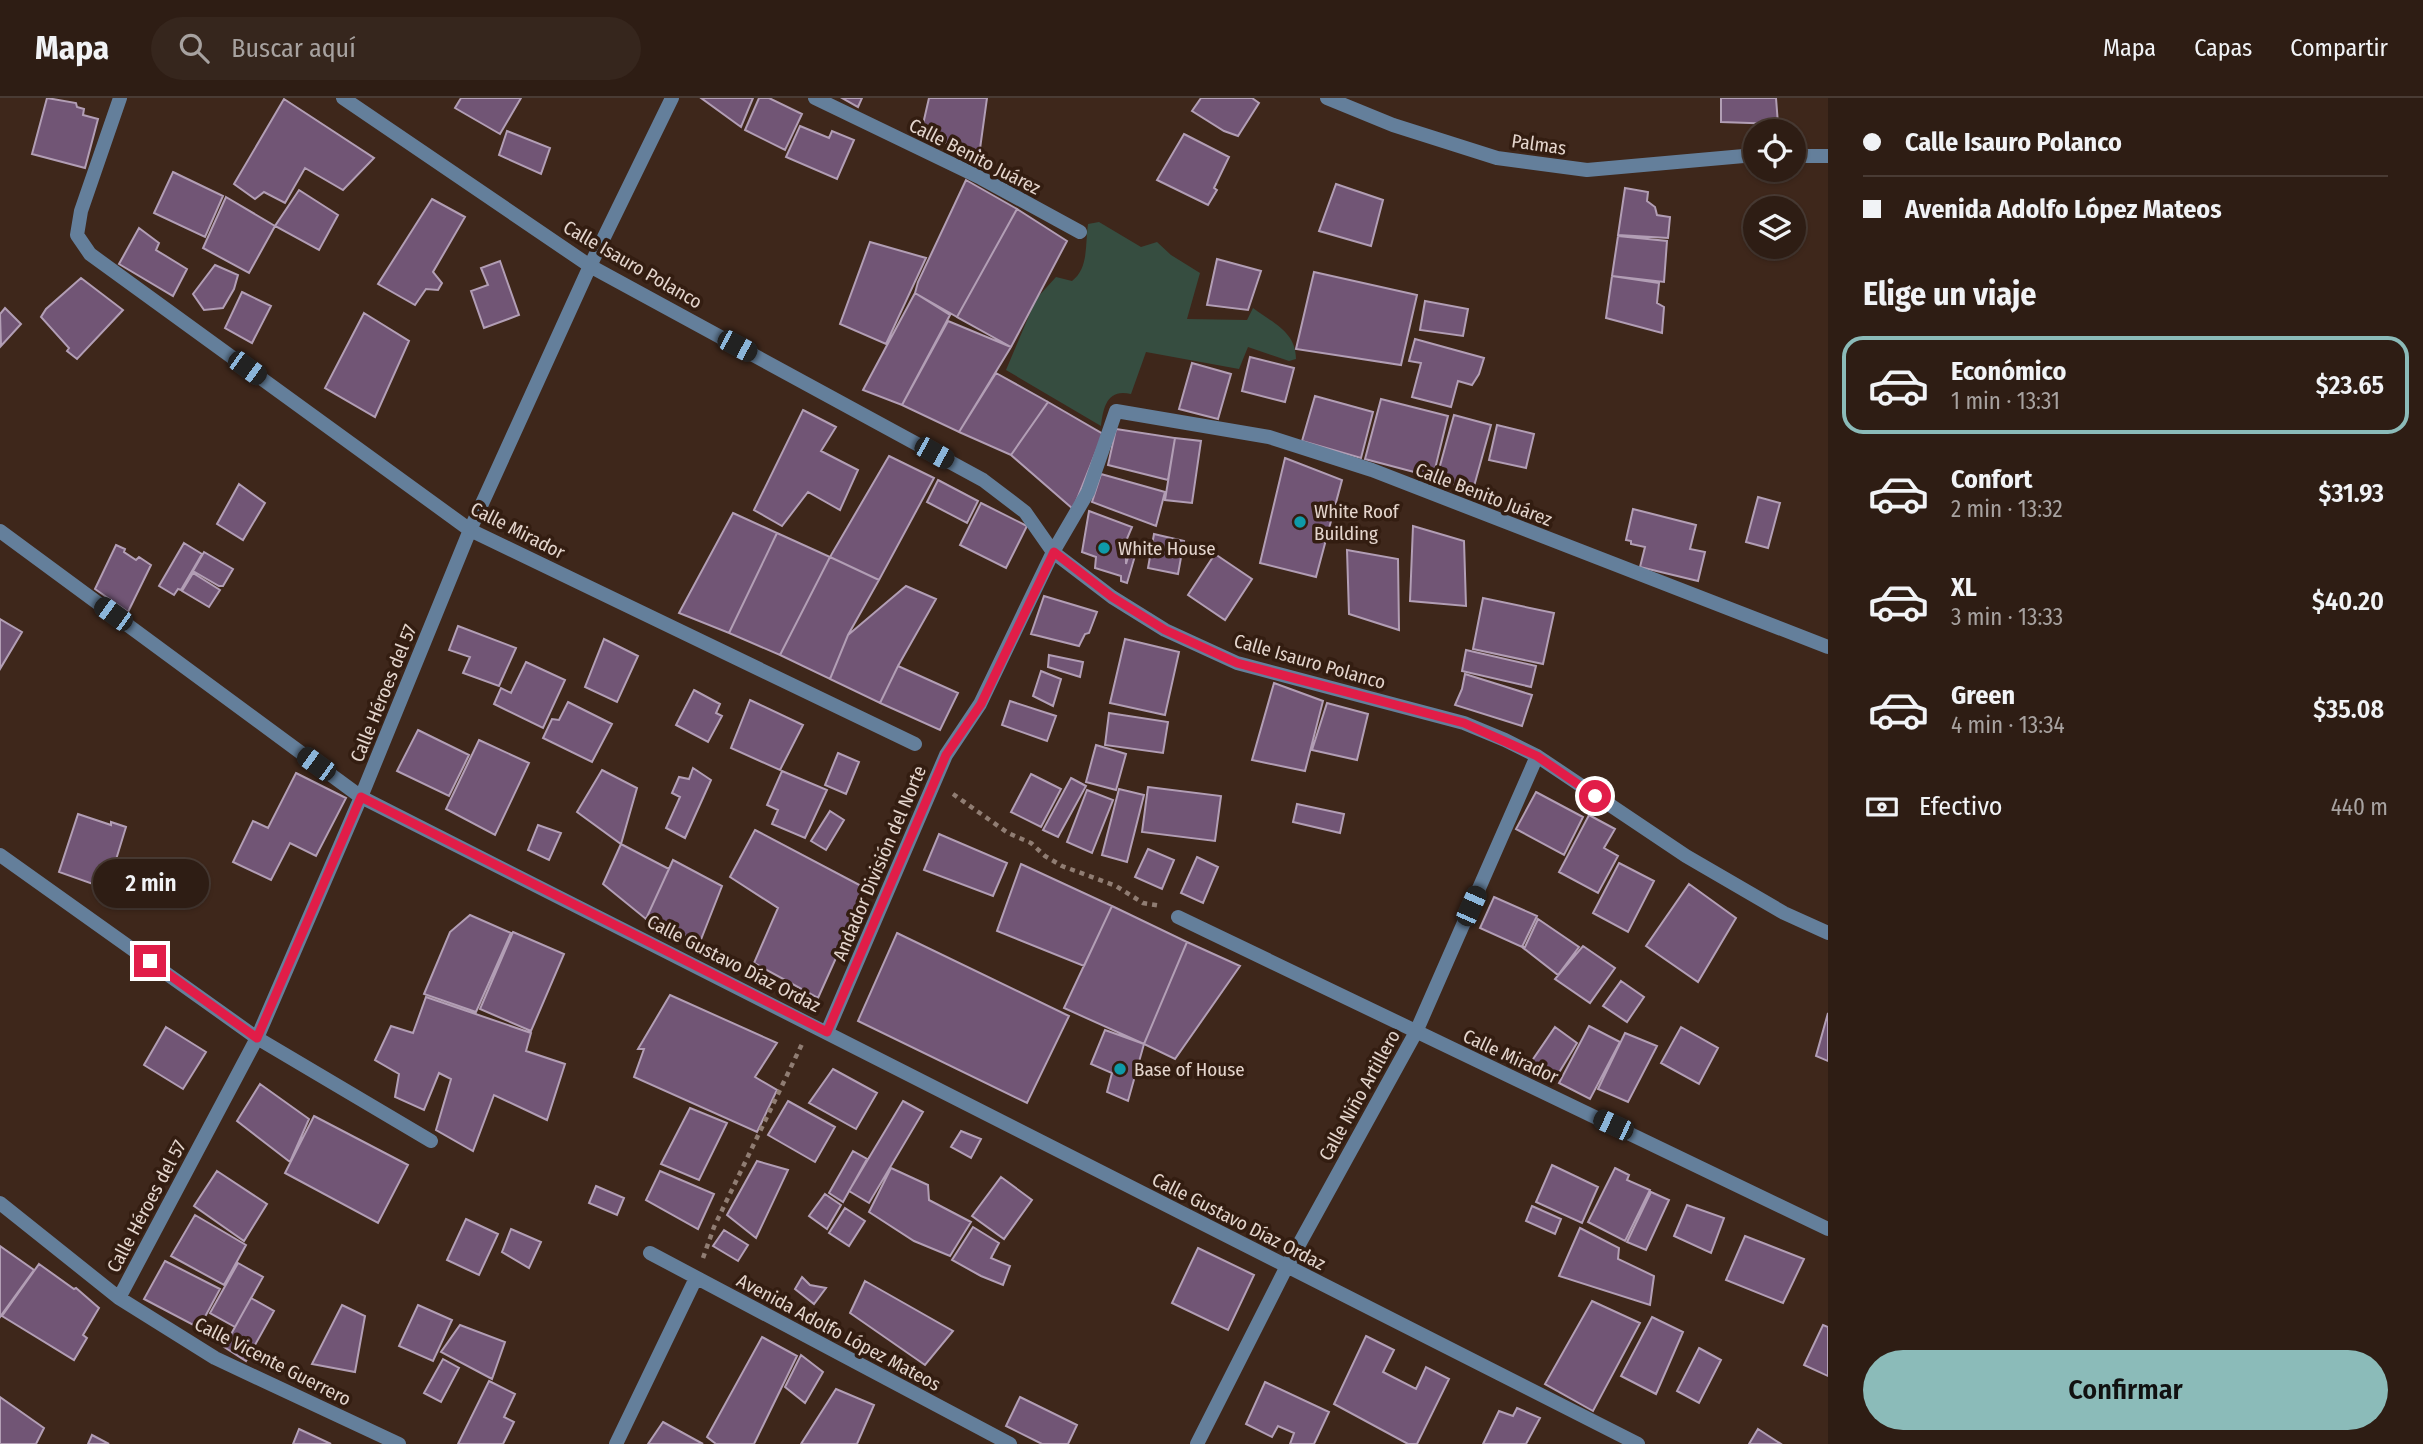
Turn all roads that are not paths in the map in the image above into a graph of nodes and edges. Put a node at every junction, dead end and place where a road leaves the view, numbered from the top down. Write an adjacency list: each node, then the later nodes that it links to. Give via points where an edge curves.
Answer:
1 (120, 98): 12 (street, Calle Mirador, via 81,211 77,235 90,254)
2 (343, 98): 10 (street, Calle Isauro Polanco)
3 (672, 98): 10 (street, Calle Héroes del 57)
4 (815, 98): 9 (street, Calle Benito Juárez, via 981,178)
5 (1327, 98): 6 (street, Palmas, via 1497,158 1587,170)
6 (1743, 156)
7 (1806, 156): 8 (street)
8 (1828, 156)
9 (1080, 232)
10 (590, 266): 12 (street, Calle Héroes del 57); 14 (street, Calle Isauro Polanco, via 983,480 1025,512)
11 (1116, 411): 14 (street, Andador División del Norte, via 1088,492); 15 (street, Calle Benito Juárez, via 1269,438 1372,470)
12 (470, 530): 16 (street, Calle Mirador); 18 (street, Calle Héroes del 57)
13 (0, 531): 18 (street, Calle Gustavo Díaz Ordaz)
14 (1054, 552): 17 (street, Calle Isauro Polanco, via 1165,630 1237,663 1464,723); 22 (street, Andador División del Norte, via 981,704 946,755)
15 (1828, 647)
16 (915, 744)
17 (1537, 756): 21 (street, Calle Isauro Polanco, via 1686,856); 23 (street, Calle Niño Artillero)
18 (361, 797): 22 (street, Calle Gustavo Díaz Ordaz); 24 (street, Calle Héroes del 57)
19 (0, 855): 24 (street)
20 (1178, 917): 23 (street, Calle Mirador)
21 (1828, 933)
22 (827, 1032): 29 (street, Calle Gustavo Díaz Ordaz)
23 (1416, 1032): 27 (street, Calle Mirador); 29 (street, Calle Niño Artillero)
24 (257, 1038): 25 (street); 31 (street, Calle Héroes del 57)
25 (431, 1141)
26 (0, 1203): 31 (street, Calle Vicente Guerrero)
27 (1828, 1229)
28 (650, 1252): 30 (street, Avenida Adolfo López Mateos)
29 (1286, 1268): 35 (street, Calle Niño Artillero); 36 (street, Calle Gustavo Díaz Ordaz)
30 (695, 1279): 33 (street); 34 (street, Avenida Adolfo López Mateos)
31 (119, 1298): 32 (street, Calle Vicente Guerrero, via 215,1358)
32 (399, 1444)
33 (616, 1444)
34 (1010, 1444)
35 (1197, 1444)
36 (1638, 1444)

